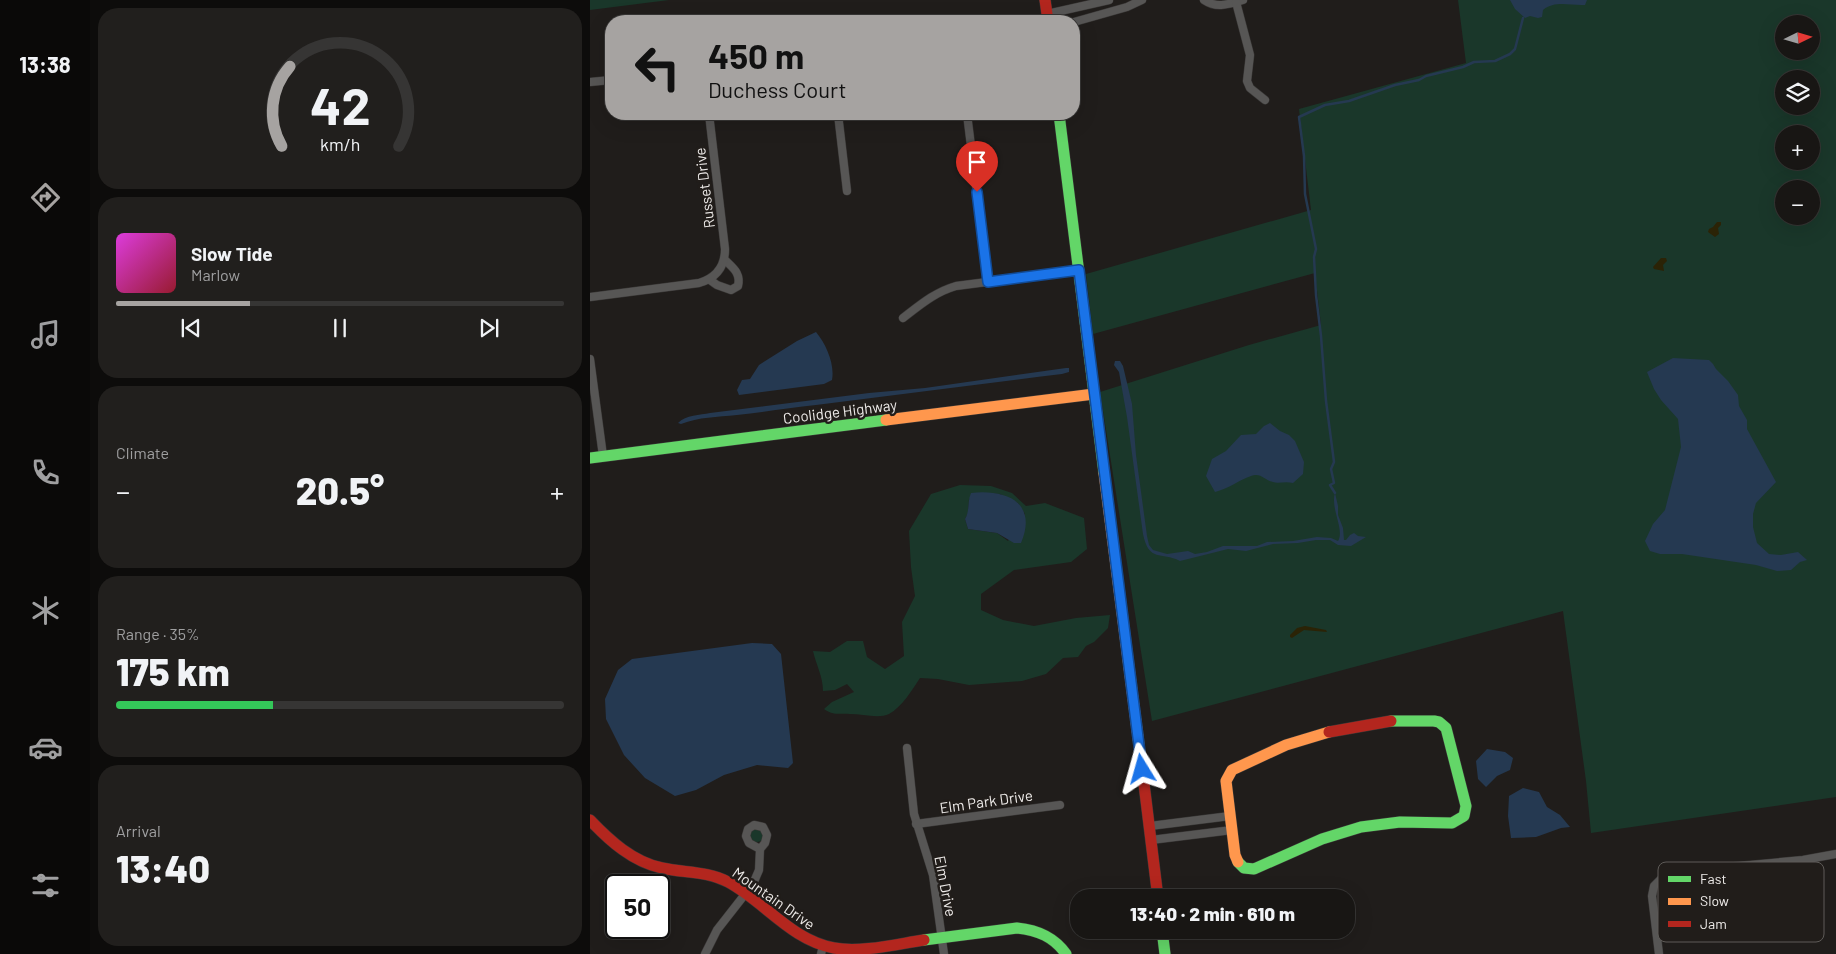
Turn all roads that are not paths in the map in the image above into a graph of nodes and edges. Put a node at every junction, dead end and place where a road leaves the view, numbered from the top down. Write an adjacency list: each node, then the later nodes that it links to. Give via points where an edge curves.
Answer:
1 (1045, 0): 6 (street)
2 (1109, 0): 7 (street)
3 (1142, 0): 8 (street)
4 (1204, 0): 5 (street, via 1218,6)
5 (1239, 1): 11 (street, via 1250,55 1247,80 1250,88)
6 (1048, 15)
7 (1058, 15)
8 (1080, 20)
9 (605, 81): 10 (street)
10 (590, 82)
11 (1265, 100)
12 (710, 120): 17 (street, Russet Drive)
13 (839, 120): 16 (street)
14 (968, 120): 20 (street)
15 (1060, 120): 18 (street)
16 (848, 191)
17 (725, 260): 19 (street); 19 (street, via 740,278 738,286 731,290)
18 (1079, 270): 20 (street); 24 (street)
19 (710, 280): 21 (street)
20 (988, 282): 22 (street, via 942,290)
21 (590, 297)
22 (903, 318)
23 (590, 358): 25 (street)
24 (1094, 394): 25 (street, Coolidge Highway); 32 (street)
25 (603, 456): 26 (street, Coolidge Highway)
26 (590, 458)
27 (907, 748): 31 (street, Elm Drive)
28 (1060, 805): 31 (street, Elm Park Drive)
29 (1230, 816): 32 (street); 33 (street); 33 (street, via 1226,781 1235,768 1286,745 1326,732 1391,721 1443,724 1466,806 1464,816 1452,823 1400,822 1361,827 1254,869 1244,868 1236,860)
30 (590, 820): 40 (street, Mountain Drive, via 610,839 644,862 663,868 706,873)
31 (916, 824): 41 (street, Elm Drive, via 933,874)
32 (1150, 826): 34 (street)
33 (1232, 830): 34 (street)
34 (1151, 840): 39 (street)
35 (760, 849): 40 (street, via 757,875)
36 (1836, 854): 37 (street)
37 (1783, 862)
38 (1658, 882): 48 (street, via 1652,896)
39 (1157, 889)
40 (746, 894): 43 (street, Mountain Drive, via 789,929); 44 (street, via 717,930)
41 (941, 938): 43 (street, Mountain Drive, via 850,950); 45 (street, Elm Drive); 46 (street, Mountain Drive, via 1027,929 1055,941)
42 (1163, 939): 47 (street)
43 (822, 950)
44 (705, 954)
45 (944, 954)
46 (1066, 954)
47 (1165, 954)
48 (1659, 954)

